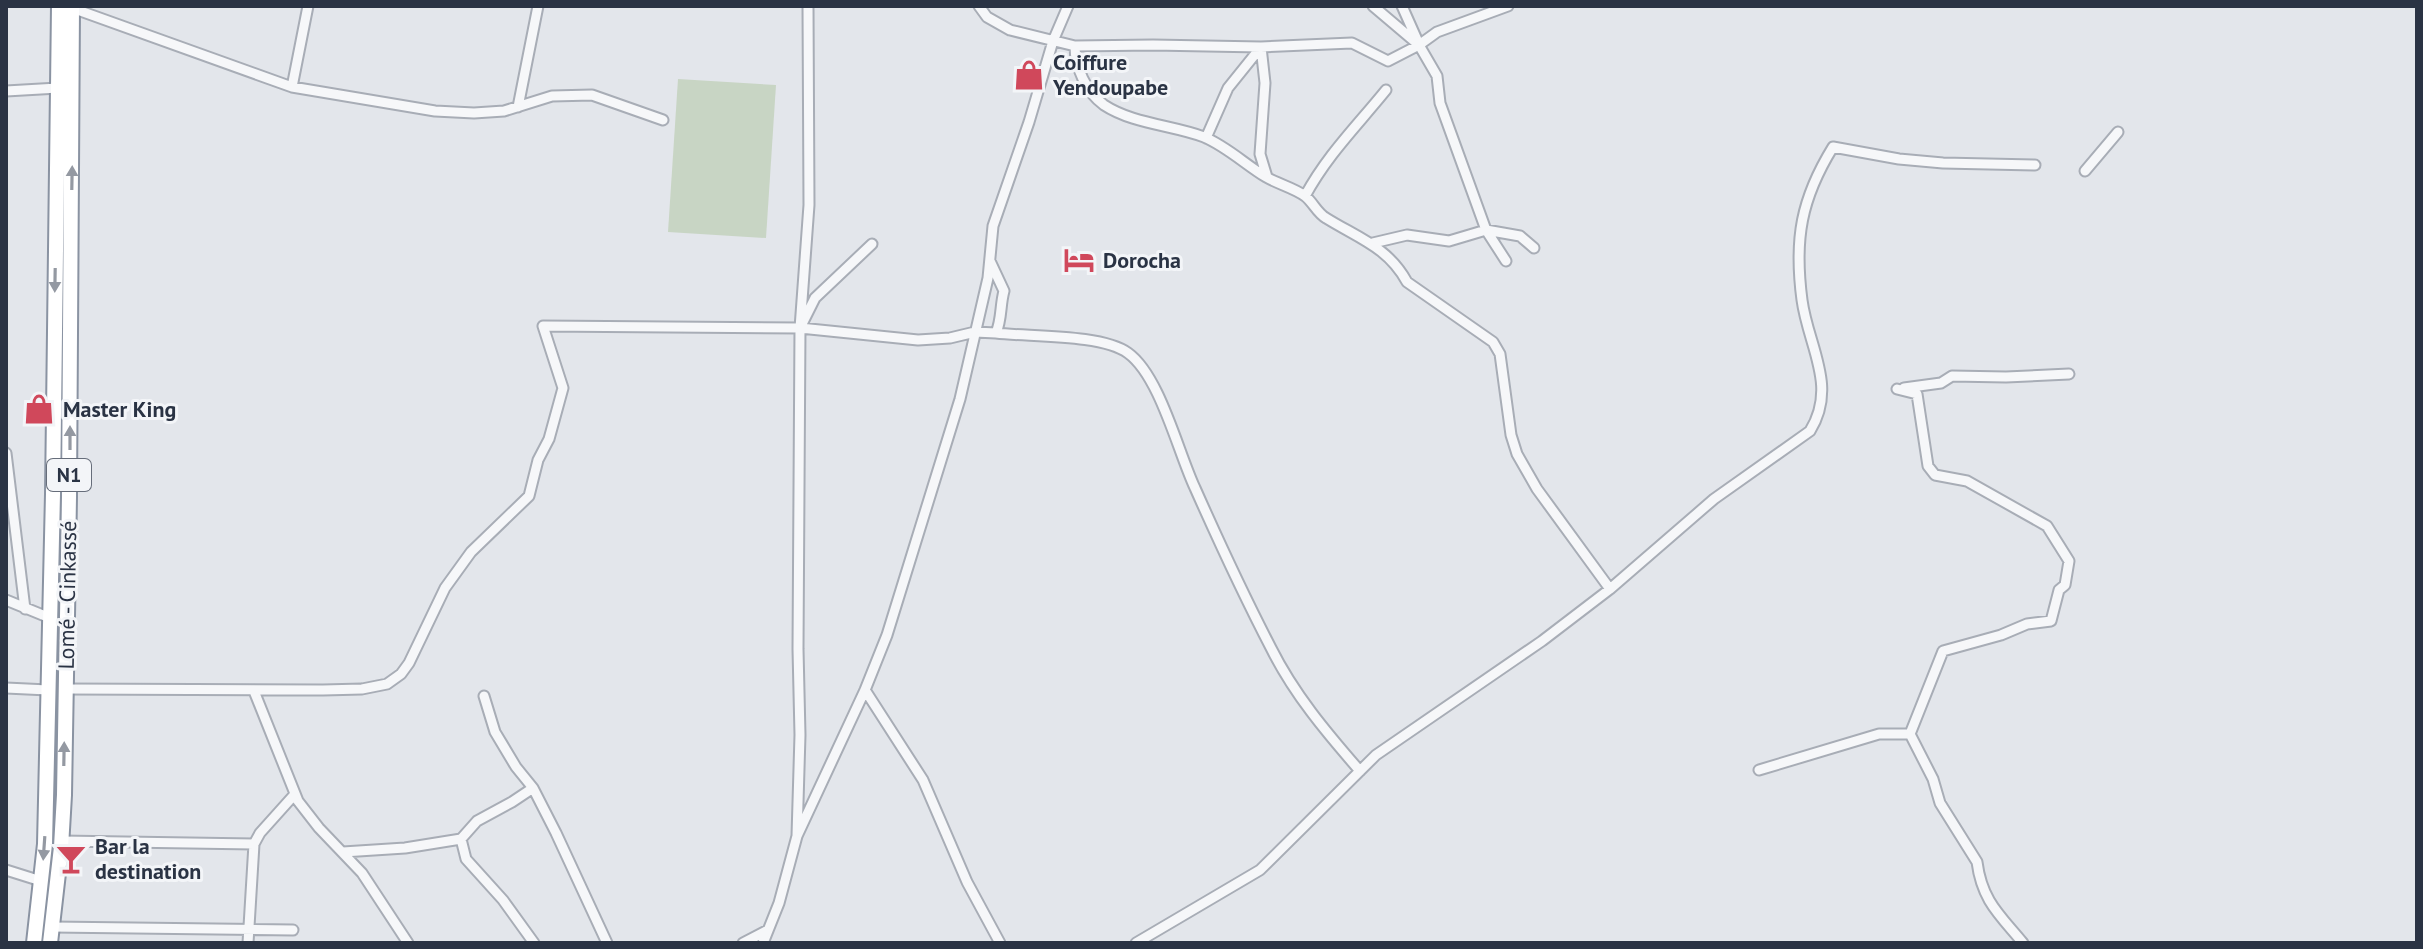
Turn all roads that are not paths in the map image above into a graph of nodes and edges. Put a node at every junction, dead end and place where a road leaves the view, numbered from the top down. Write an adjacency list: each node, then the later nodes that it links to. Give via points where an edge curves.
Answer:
1 (308, 6): 14 (street)
2 (538, 6): 18 (street)
3 (808, 6): 32 (street, via 809,205)
4 (979, 6): 10 (street, via 1010,30)
5 (1068, 6): 10 (street)
6 (1373, 6): 11 (street)
7 (1402, 6): 11 (street)
8 (1508, 6): 11 (street, via 1437,32)
9 (65, 7): 14 (street); 15 (highway, Lomé - Cinkassé / N1); 42 (highway, Lomé - Cinkassé / N1, one-way to 9)
10 (1053, 41): 12 (street); 30 (street, via 993,226)
11 (1419, 45): 13 (street, via 1388,61 1352,43); 26 (street, via 1437,76 1440,103)
12 (1075, 46): 13 (street); 21 (street, via 1080,73 1103,104)
13 (1261, 47): 21 (street, via 1228,88); 24 (street, via 1265,83 1260,154)
14 (292, 87): 18 (street, via 435,111)
15 (58, 88): 17 (street); 40 (highway, Lomé - Cinkassé / N1, one-way to 40)
16 (1386, 90): 25 (street, via 1328,158)
17 (6, 91)
18 (518, 107): 19 (street, via 552,96 592,95)
19 (663, 120)
20 (2118, 132): 23 (street)
21 (1206, 138): 24 (street)
22 (2035, 165): 37 (street, via 1899,159 1833,147 1810,190 1800,231 1802,303 1821,370 1819,417 1810,431 1714,499)
23 (2085, 171)
24 (1267, 177): 25 (street)
25 (1305, 196): 27 (street, via 1323,216)
26 (1486, 230): 27 (street, via 1449,241 1407,235); 29 (street, via 1520,236); 31 (street)
27 (1373, 243): 37 (street, via 1407,282 1493,342 1500,354 1517,454)
28 (872, 244): 32 (street, via 815,298)
29 (1534, 248)
30 (990, 261): 33 (street); 34 (street, via 1004,291)
31 (1506, 261)
32 (800, 328): 33 (street, via 918,340); 45 (street, via 543,326 563,388 529,496 471,552 445,588 401,674 387,684 362,689); 54 (street)
33 (975, 332): 34 (street); 44 (street, via 960,399)
34 (996, 333): 49 (street, via 1101,342 1128,353 1146,374 1194,487 1287,678)
35 (2069, 374): 47 (street, via 1952,376 1941,383 1897,389 1917,394 1928,466 1935,475 1967,481 2047,526 2069,561 2051,621 1943,651)
36 (6, 453): 39 (street)
37 (1610, 589): 49 (street)
38 (6, 600): 39 (street)
39 (25, 609): 40 (street)
40 (50, 618): 43 (highway, Lomé - Cinkassé / N1)
41 (6, 688): 43 (street)
42 (65, 689): 45 (street); 53 (highway, Lomé - Cinkassé / N1, one-way to 42)
43 (48, 690): 52 (highway, Lomé - Cinkassé / N1)
44 (865, 690): 54 (street); 73 (street, via 923,780)
45 (254, 691): 51 (street)
46 (484, 696): 50 (street, via 495,732)
47 (1910, 734): 48 (street, via 1879,734); 75 (street, via 1940,803 1977,862 1992,907)
48 (1759, 770)
49 (1360, 771): 74 (street, via 1260,870)
50 (533, 788): 55 (street, via 477,821); 70 (street)
51 (295, 794): 57 (street); 58 (street)
52 (46, 807): 53 (highway); 60 (highway, Lomé - Cinkassé / N1, one-way to 60)
53 (63, 808): 56 (highway, Lomé - Cinkassé / N1)
54 (797, 836): 64 (street)
55 (461, 839): 58 (street); 69 (street, via 466,859)
56 (61, 841): 57 (street); 61 (highway, Lomé - Cinkassé / N1)
57 (254, 844): 62 (street)
58 (343, 852): 68 (street)
59 (6, 870): 60 (street)
60 (41, 881): 65 (highway, Lomé - Cinkassé / N1)
61 (52, 927): 62 (street); 66 (highway, Lomé - Cinkassé / N1)
62 (250, 929): 63 (street); 67 (street)
63 (293, 930)
64 (768, 930): 71 (street); 72 (street)
65 (34, 943)
66 (50, 943)
67 (248, 943)
68 (408, 943)
69 (534, 943)
70 (607, 943)
71 (743, 943)
72 (763, 943)
73 (1000, 943)
74 (1136, 943)
75 (2023, 943)

